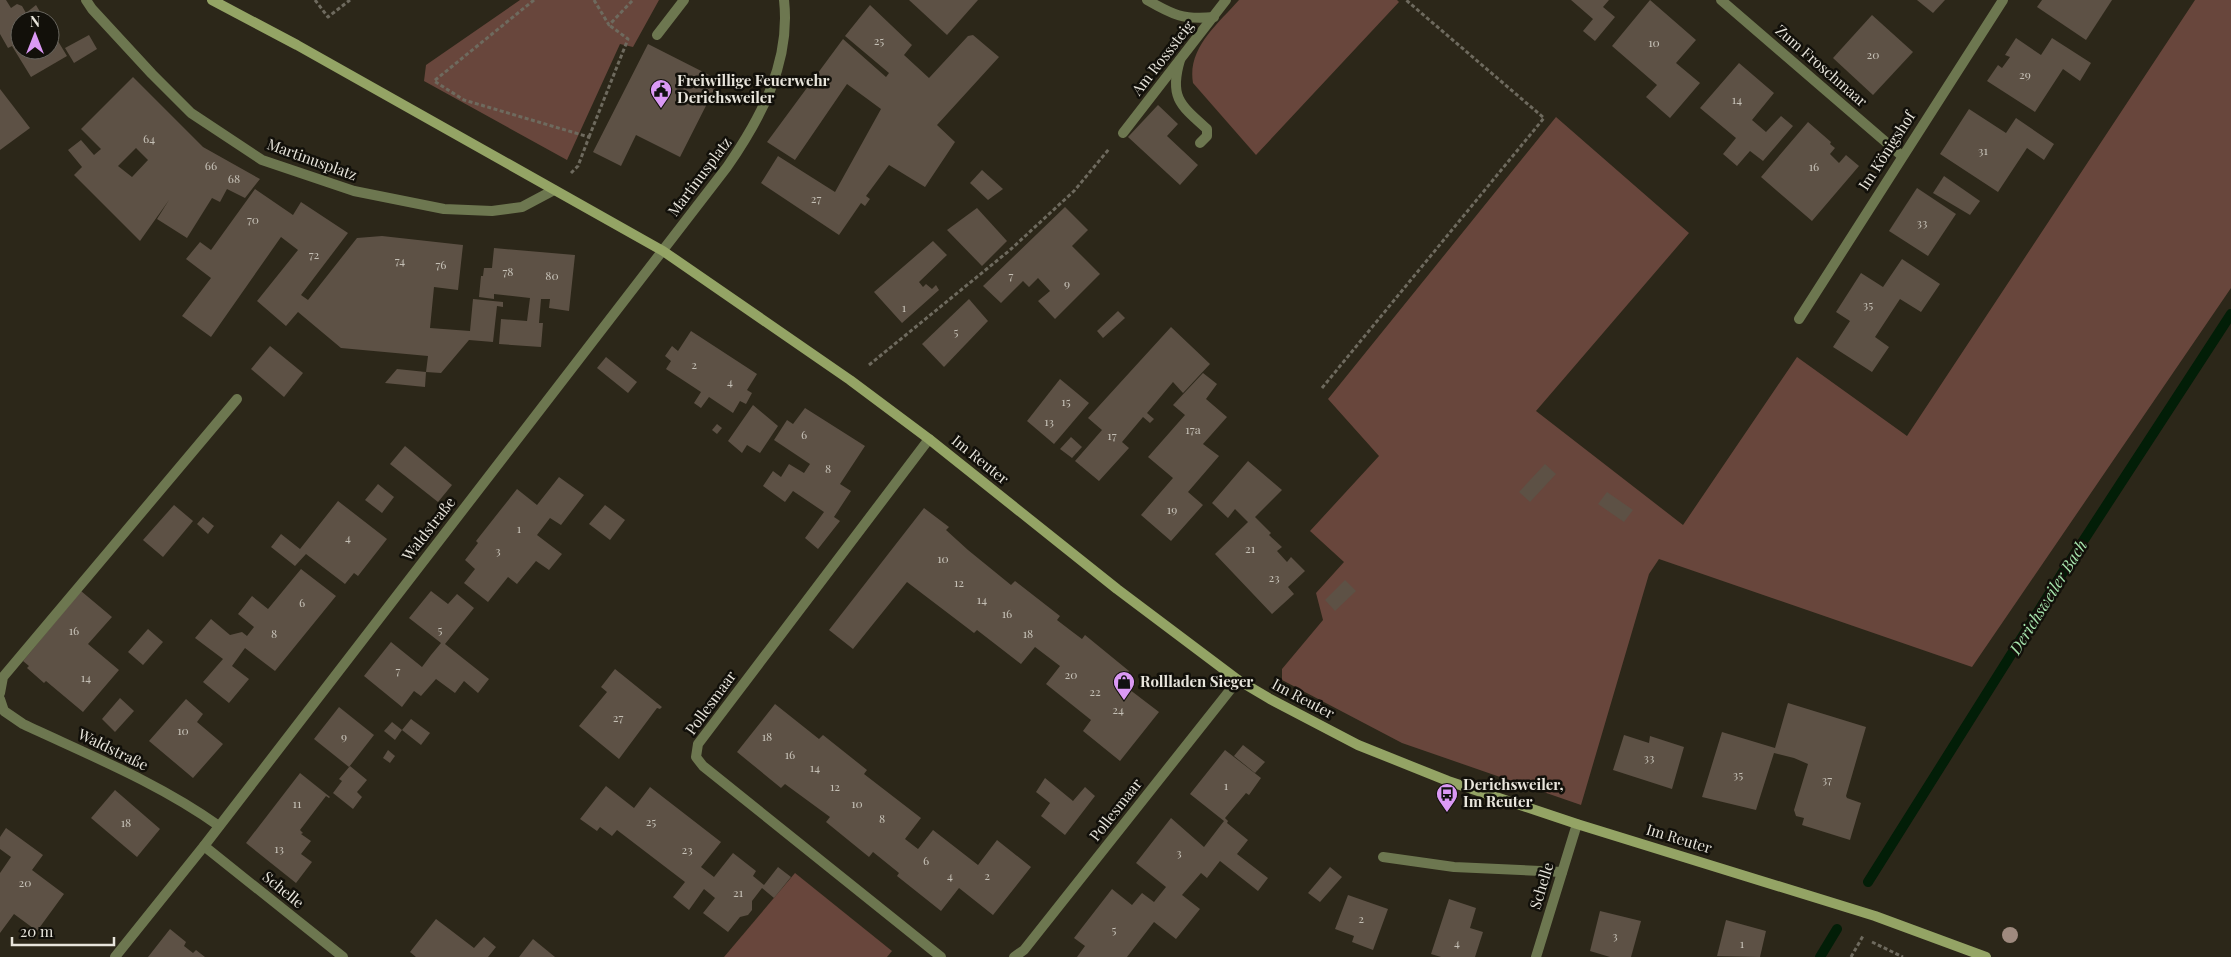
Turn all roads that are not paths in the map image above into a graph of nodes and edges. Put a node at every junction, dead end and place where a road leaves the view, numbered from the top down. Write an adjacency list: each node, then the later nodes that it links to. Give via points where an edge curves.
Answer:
1 (86, 0): 15 (street, Martinusplatz, via 191,113 262,160 354,192 444,209 492,211 522,207)
2 (212, 0): 15 (street)
3 (684, 0): 10 (street)
4 (784, 0): 16 (street, Martinusplatz, via 786,13 781,63 762,110 727,168)
5 (1146, 0): 9 (street, via 1186,18)
6 (1226, 0): 9 (street, Am Rosssteig)
7 (1721, 0): 14 (street, Zum Froschmaar)
8 (2003, 0): 14 (street, Im Königshof)
9 (1214, 17): 11 (street, Am Rosssteig)
10 (657, 35)
11 (1181, 59): 12 (street, Am Rosssteig); 13 (street, via 1174,78 1175,91 1180,101 1207,129 1207,136)
12 (1123, 133)
13 (1200, 143)
14 (1902, 156): 17 (street, Im Königshof)
15 (554, 190): 16 (street)
16 (662, 251): 19 (street, Im Reuter, via 850,380); 24 (street, Waldstraße)
17 (1799, 319)
18 (237, 399): 21 (street, via 3,678)
19 (929, 439): 20 (street, Im Reuter, via 1117,589); 31 (street, Pollesmaar, via 698,744 696,757 703,766)
20 (1238, 680): 23 (street, Im Reuter, via 1358,745 1448,781); 32 (street, Pollesmaar, via 1024,950)
21 (0, 693)
22 (0, 698): 24 (street, Waldstraße, via 4,711 22,724 161,790)
23 (1577, 824): 27 (street, Schelle); 28 (street, Im Reuter, via 1875,916)
24 (219, 826): 25 (street, Waldstraße)
25 (204, 846): 29 (street, Waldstraße); 30 (street, Schelle)
26 (1383, 857): 27 (street, via 1454,867)
27 (1562, 872): 33 (street, Schelle)
28 (1982, 955)
29 (115, 957)
30 (343, 957)
31 (941, 957)
32 (1014, 957)
33 (1536, 957)

